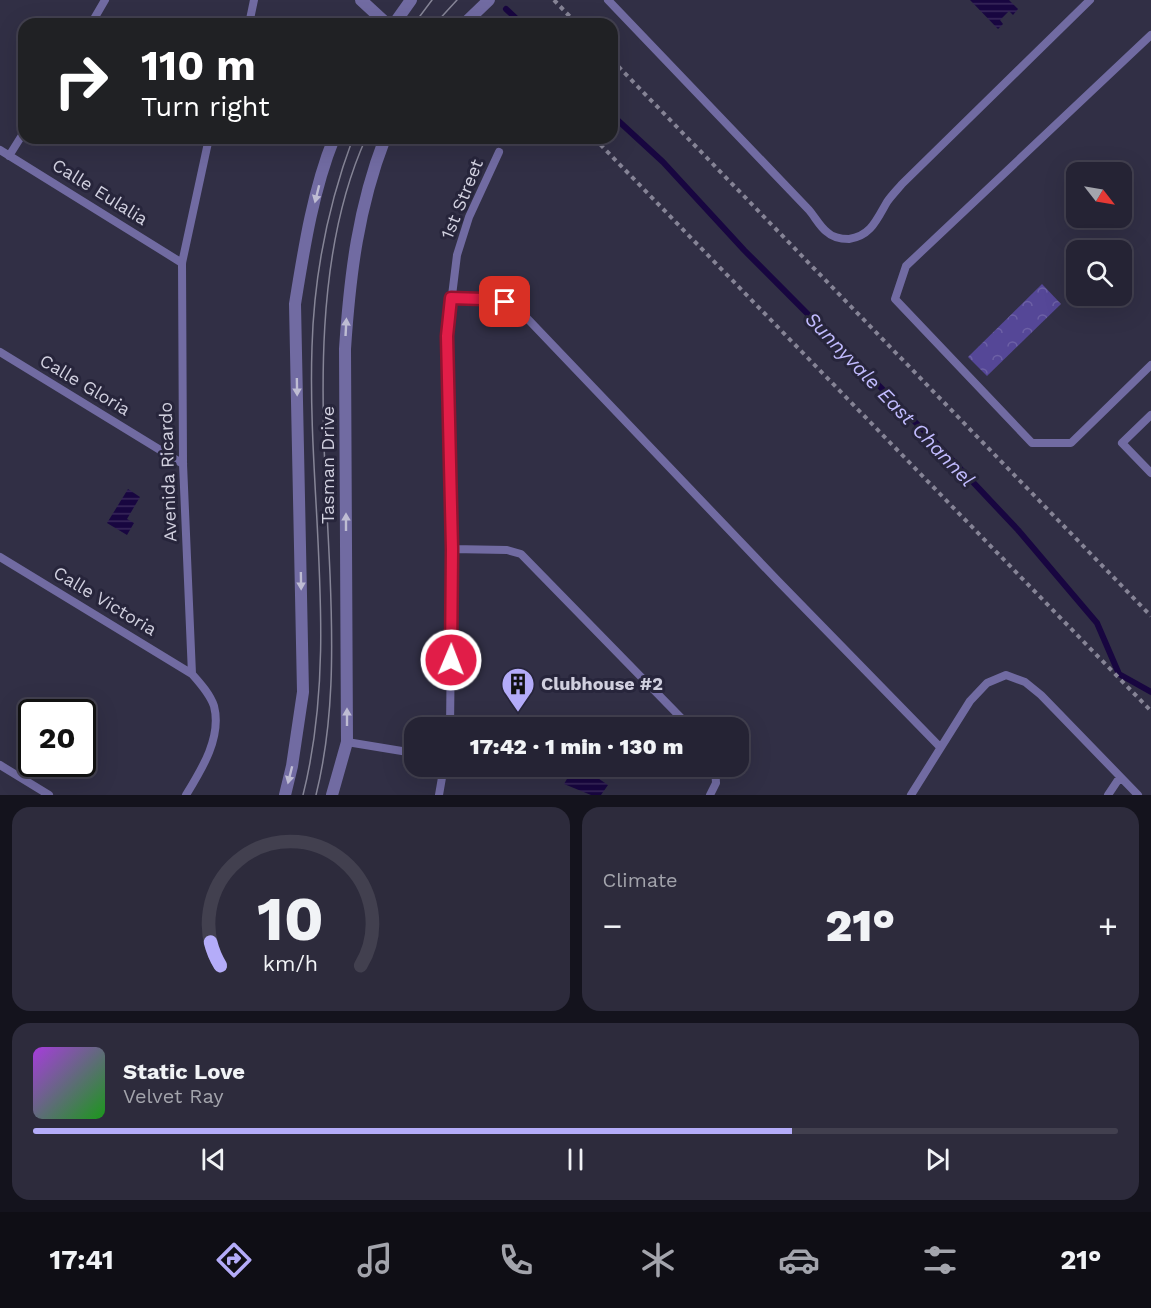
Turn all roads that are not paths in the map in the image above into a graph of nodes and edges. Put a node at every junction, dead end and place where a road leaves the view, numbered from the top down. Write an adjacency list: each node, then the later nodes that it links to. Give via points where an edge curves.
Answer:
1 (254, 0): 9 (lane)
2 (361, 0): 10 (street)
3 (411, 0): 11 (street)
4 (489, 0): 12 (street)
5 (608, 0): 6 (lane, via 826,232 846,239 871,228 902,184)
6 (1090, 0)
7 (102, 1): 8 (lane)
8 (94, 18)
9 (250, 18)
10 (380, 18)
11 (398, 18)
12 (470, 18)
13 (1151, 35): 24 (lane, via 906,266 896,299 1032,443 1071,443)
14 (18, 142): 20 (lane)
15 (208, 144): 21 (lane, Avenida Ricardo)
16 (332, 144): 42 (street, Tasman Drive, one-way to 42, via 305,243 295,304 303,692)
17 (383, 144): 33 (street, Tasman Drive, one-way to 17, via 345,349 349,286 364,198)
18 (0, 150): 20 (lane, Calle Eulalia)
19 (500, 152): 22 (lane, 1st Street, via 469,217 457,255)
20 (9, 156): 21 (lane, Calle Eulalia)
21 (182, 262): 26 (lane, Avenida Ricardo)
22 (451, 298): 28 (lane, 1st Street, via 447,336); 34 (lane, via 505,302 523,314)
23 (0, 352): 26 (lane, Calle Gloria)
24 (1151, 365)
25 (1151, 415): 27 (lane, via 1122,443)
26 (183, 464): 30 (lane, Avenida Ricardo)
27 (1151, 473)
28 (452, 549): 31 (lane, 1st Street); 32 (lane, via 507,550 520,554)
29 (0, 557): 30 (lane, Calle Victoria)
30 (192, 674): 41 (lane, via 214,706 214,741)
31 (450, 717)
32 (680, 717)
33 (347, 742): 35 (lane); 43 (street, Tasman Drive)
34 (940, 747): 39 (lane, via 970,700 987,683 1006,675 1025,682 1041,695); 46 (lane)
35 (404, 751)
36 (0, 765): 40 (lane)
37 (442, 777): 44 (lane)
38 (716, 777): 45 (lane)
39 (1119, 777): 47 (lane); 48 (lane)
40 (49, 795)
41 (186, 795)
42 (285, 795)
43 (332, 795)
44 (439, 795)
45 (710, 795)
46 (911, 795)
47 (1108, 795)
48 (1138, 795)

